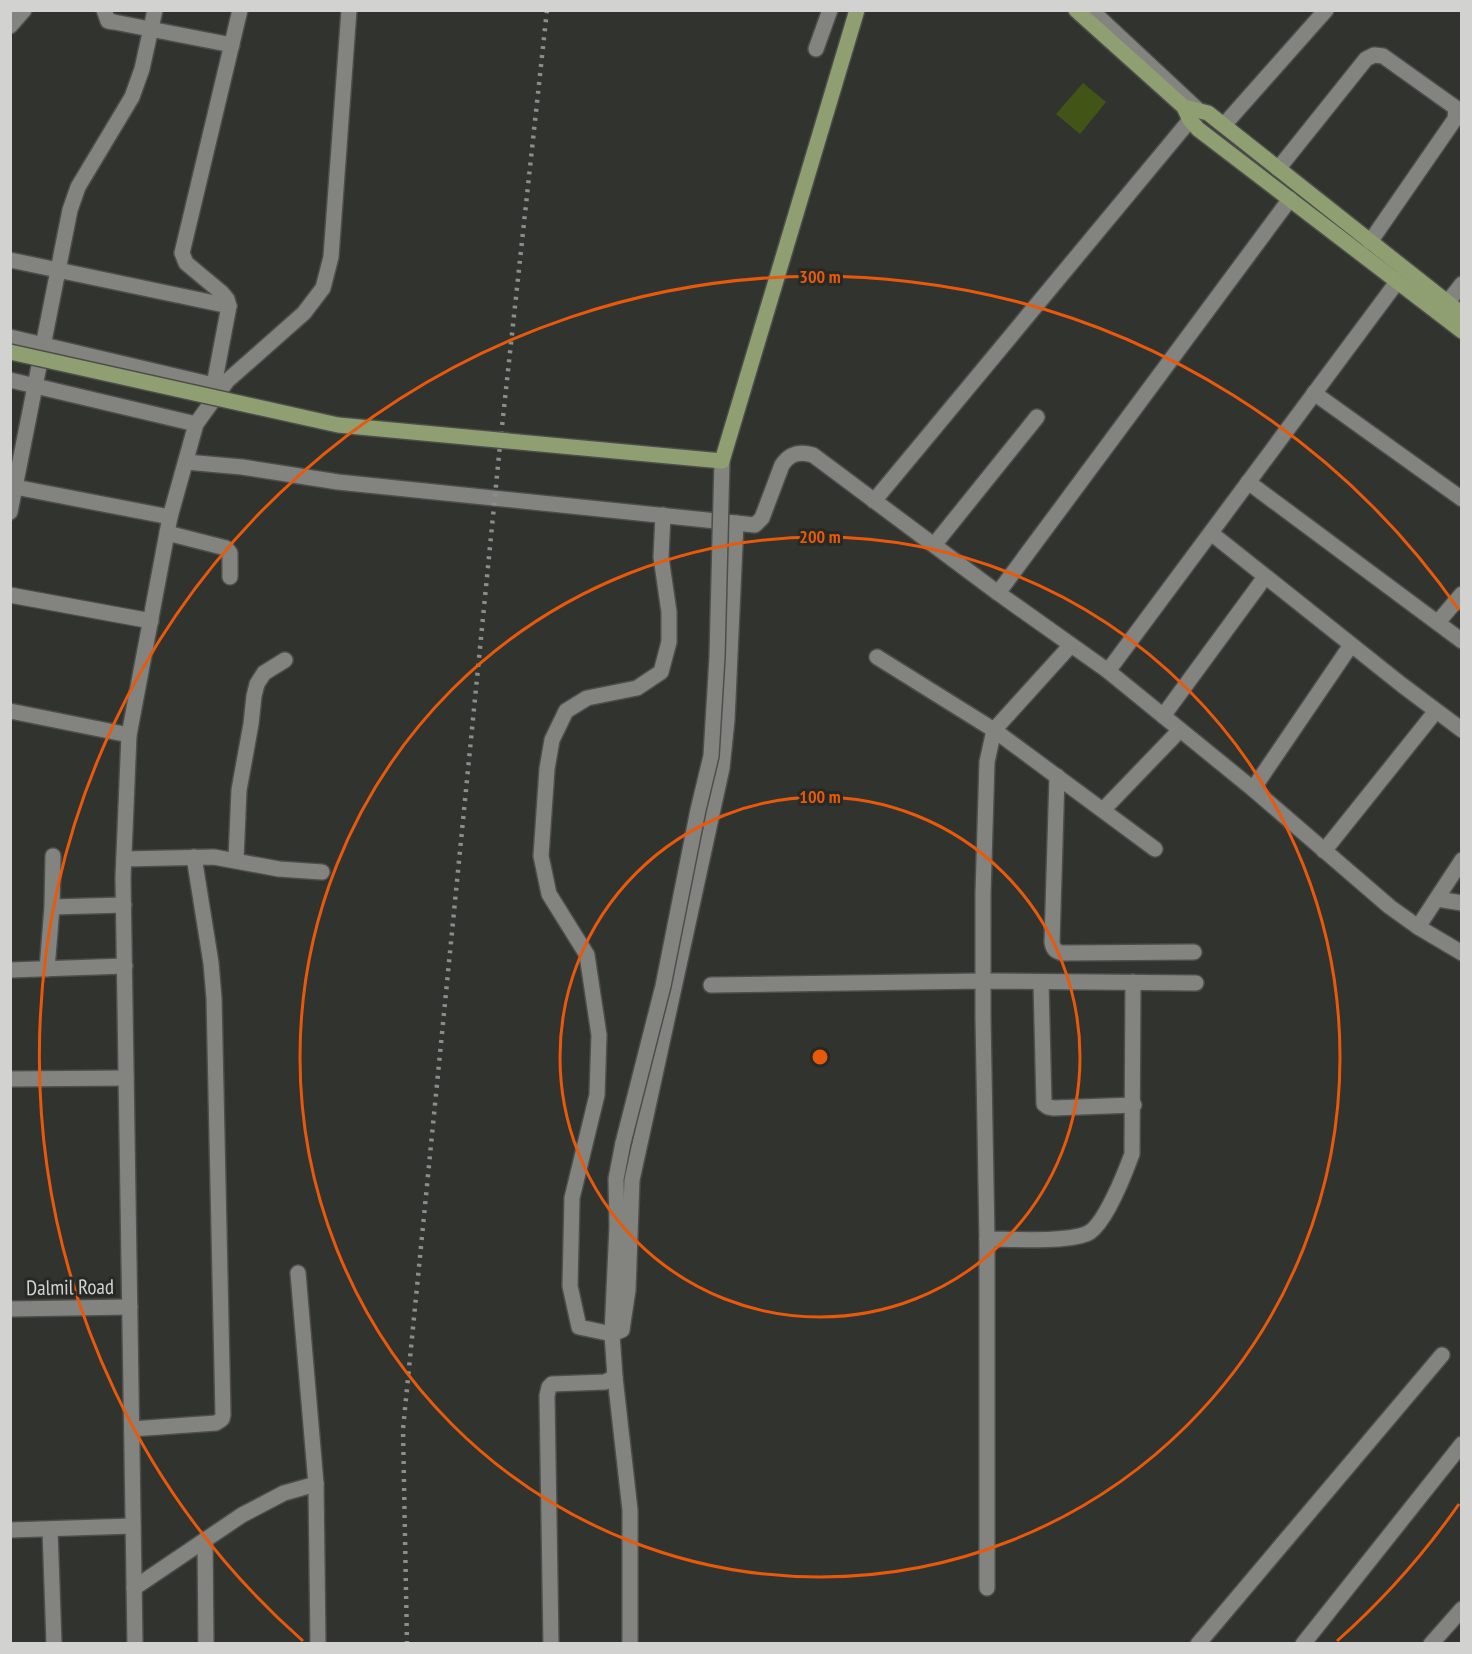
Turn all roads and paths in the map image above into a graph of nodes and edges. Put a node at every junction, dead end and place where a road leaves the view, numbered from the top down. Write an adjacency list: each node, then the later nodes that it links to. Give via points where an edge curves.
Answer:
1 (24, 10): 11 (street)
2 (104, 10): 12 (street, via 108,21)
3 (155, 10): 12 (street)
4 (240, 10): 13 (street)
5 (349, 10): 33 (street, via 331,257 323,288 304,313)
6 (830, 10): 14 (street)
7 (856, 10): 37 (main road, bridge)
8 (1076, 10): 15 (main road)
9 (1090, 10): 15 (street)
10 (1326, 10): 16 (street)
11 (10, 26)
12 (150, 30): 13 (street); 21 (street, via 132,97 78,187)
13 (232, 45): 25 (street, via 182,253 186,263 222,293)
14 (816, 49)
15 (1190, 112): 16 (main road, via 1208,113); 18 (main road, via 1198,129); 42 (street)
16 (1224, 126): 17 (main road)
17 (1278, 169): 19 (main road); 19 (street, via 1366,59 1374,55 1383,56 1456,108 1455,118)
18 (1290, 199): 22 (main road); 52 (street)
19 (1370, 242): 24 (main road)
20 (10, 260): 21 (street)
21 (58, 271): 25 (street); 29 (street)
22 (1397, 282): 27 (main road); 34 (street)
23 (1461, 284): 24 (street)
24 (1447, 303): 26 (main road)
25 (229, 306): 33 (street)
26 (1461, 314)
27 (1461, 332)
28 (10, 337): 29 (street)
29 (44, 344): 32 (street); 33 (street)
30 (10, 352): 37 (main road, bridge, via 338,425)
31 (10, 380): 32 (street)
32 (36, 385): 36 (street); 40 (street)
33 (218, 386): 36 (street)
34 (1314, 393): 39 (street); 41 (street)
35 (1037, 417): 49 (street)
36 (196, 424): 38 (street)
37 (722, 461): 103 (street, bridge, via 711,756 663,986 616,1179)
38 (186, 462): 44 (street, via 242,466 338,482); 45 (street)
39 (1248, 482): 48 (street); 56 (street)
40 (13, 486): 43 (street); 45 (street)
41 (1461, 499)
42 (874, 501): 46 (street, via 804,452 786,458 759,523); 49 (street)
43 (10, 512)
44 (663, 515): 46 (street); 103 (street, via 661,557 669,642 661,672 637,688 587,698 566,711 552,740 541,856 549,894 587,954 599,1035 597,1095 572,1198 570,1286 579,1327)
45 (170, 517): 47 (street)
46 (736, 523): 103 (street, via 722,768 632,1180 628,1290 622,1330)
47 (167, 533): 50 (street, via 226,548 230,553); 55 (street)
48 (1210, 533): 51 (street); 62 (street)
49 (934, 545): 52 (street)
50 (230, 577)
51 (1265, 577): 59 (street); 65 (street)
52 (998, 593): 58 (street)
53 (1461, 594): 56 (street)
54 (10, 595): 55 (street)
55 (150, 621): 69 (street)
56 (1438, 622): 57 (street)
57 (1461, 641)
58 (1071, 645): 62 (street); 66 (street)
59 (1351, 645): 64 (street); 71 (street)
60 (877, 657): 66 (street)
61 (285, 660): 78 (street, via 264,673 254,696 241,772)
62 (1108, 671): 65 (street)
63 (10, 711): 69 (street)
64 (1436, 711): 68 (street); 74 (street)
65 (1163, 716): 67 (street)
66 (994, 730): 70 (street); 91 (street, via 987,762)
67 (1180, 730): 71 (street); 72 (street)
68 (1461, 730)
69 (129, 735): 77 (street)
70 (1057, 776): 72 (street); 86 (street, via 1053,948 1062,953)
71 (1253, 789): 74 (street)
72 (1102, 810): 73 (street)
73 (1155, 849)
74 (1324, 851): 85 (street)
75 (53, 856): 84 (street)
76 (194, 856): 77 (street); 78 (street); 106 (street, via 214,998 222,1419 216,1423)
77 (124, 860): 83 (street)
78 (236, 860): 80 (street)
79 (1461, 860): 81 (street)
80 (321, 872)
81 (1437, 899): 82 (street); 85 (street)
82 (1461, 903)
83 (123, 905): 84 (street); 88 (street)
84 (52, 907): 89 (street)
85 (1418, 927): 87 (street)
86 (1194, 952)
87 (1461, 953)
88 (125, 966): 89 (street); 96 (street)
89 (47, 969): 90 (street)
90 (10, 970)
91 (983, 981): 92 (street); 95 (street); 99 (street)
92 (1041, 982): 93 (street); 98 (street, via 1044,1104 1054,1108)
93 (1133, 982): 94 (street); 98 (street)
94 (1196, 983)
95 (711, 985)
96 (126, 1078): 97 (street); 101 (street)
97 (10, 1079)
98 (1134, 1105): 99 (street, via 1132,1154 1098,1224 1071,1238)
99 (987, 1239): 114 (street)
100 (298, 1273): 108 (street)
101 (130, 1306): 102 (street, Dalmil Road); 106 (street)
102 (10, 1309)
103 (612, 1334): 105 (street)
104 (1442, 1355): 122 (street)
105 (615, 1377): 120 (street, via 605,1382 552,1384 549,1388); 121 (street, via 630,1510)
106 (132, 1429): 109 (street)
107 (1461, 1444): 123 (street)
108 (316, 1484): 112 (street, via 266,1502); 119 (street)
109 (133, 1526): 110 (street); 113 (street)
110 (50, 1529): 111 (street); 116 (street)
111 (10, 1530)
112 (205, 1540): 113 (street); 118 (street)
113 (134, 1588): 117 (street)
114 (987, 1588)
115 (1461, 1609): 124 (street)
116 (54, 1644)
117 (135, 1644)
118 (206, 1644)
119 (318, 1644)
120 (551, 1644)
121 (630, 1644)
122 (1198, 1644)
123 (1303, 1644)
124 (1431, 1644)

